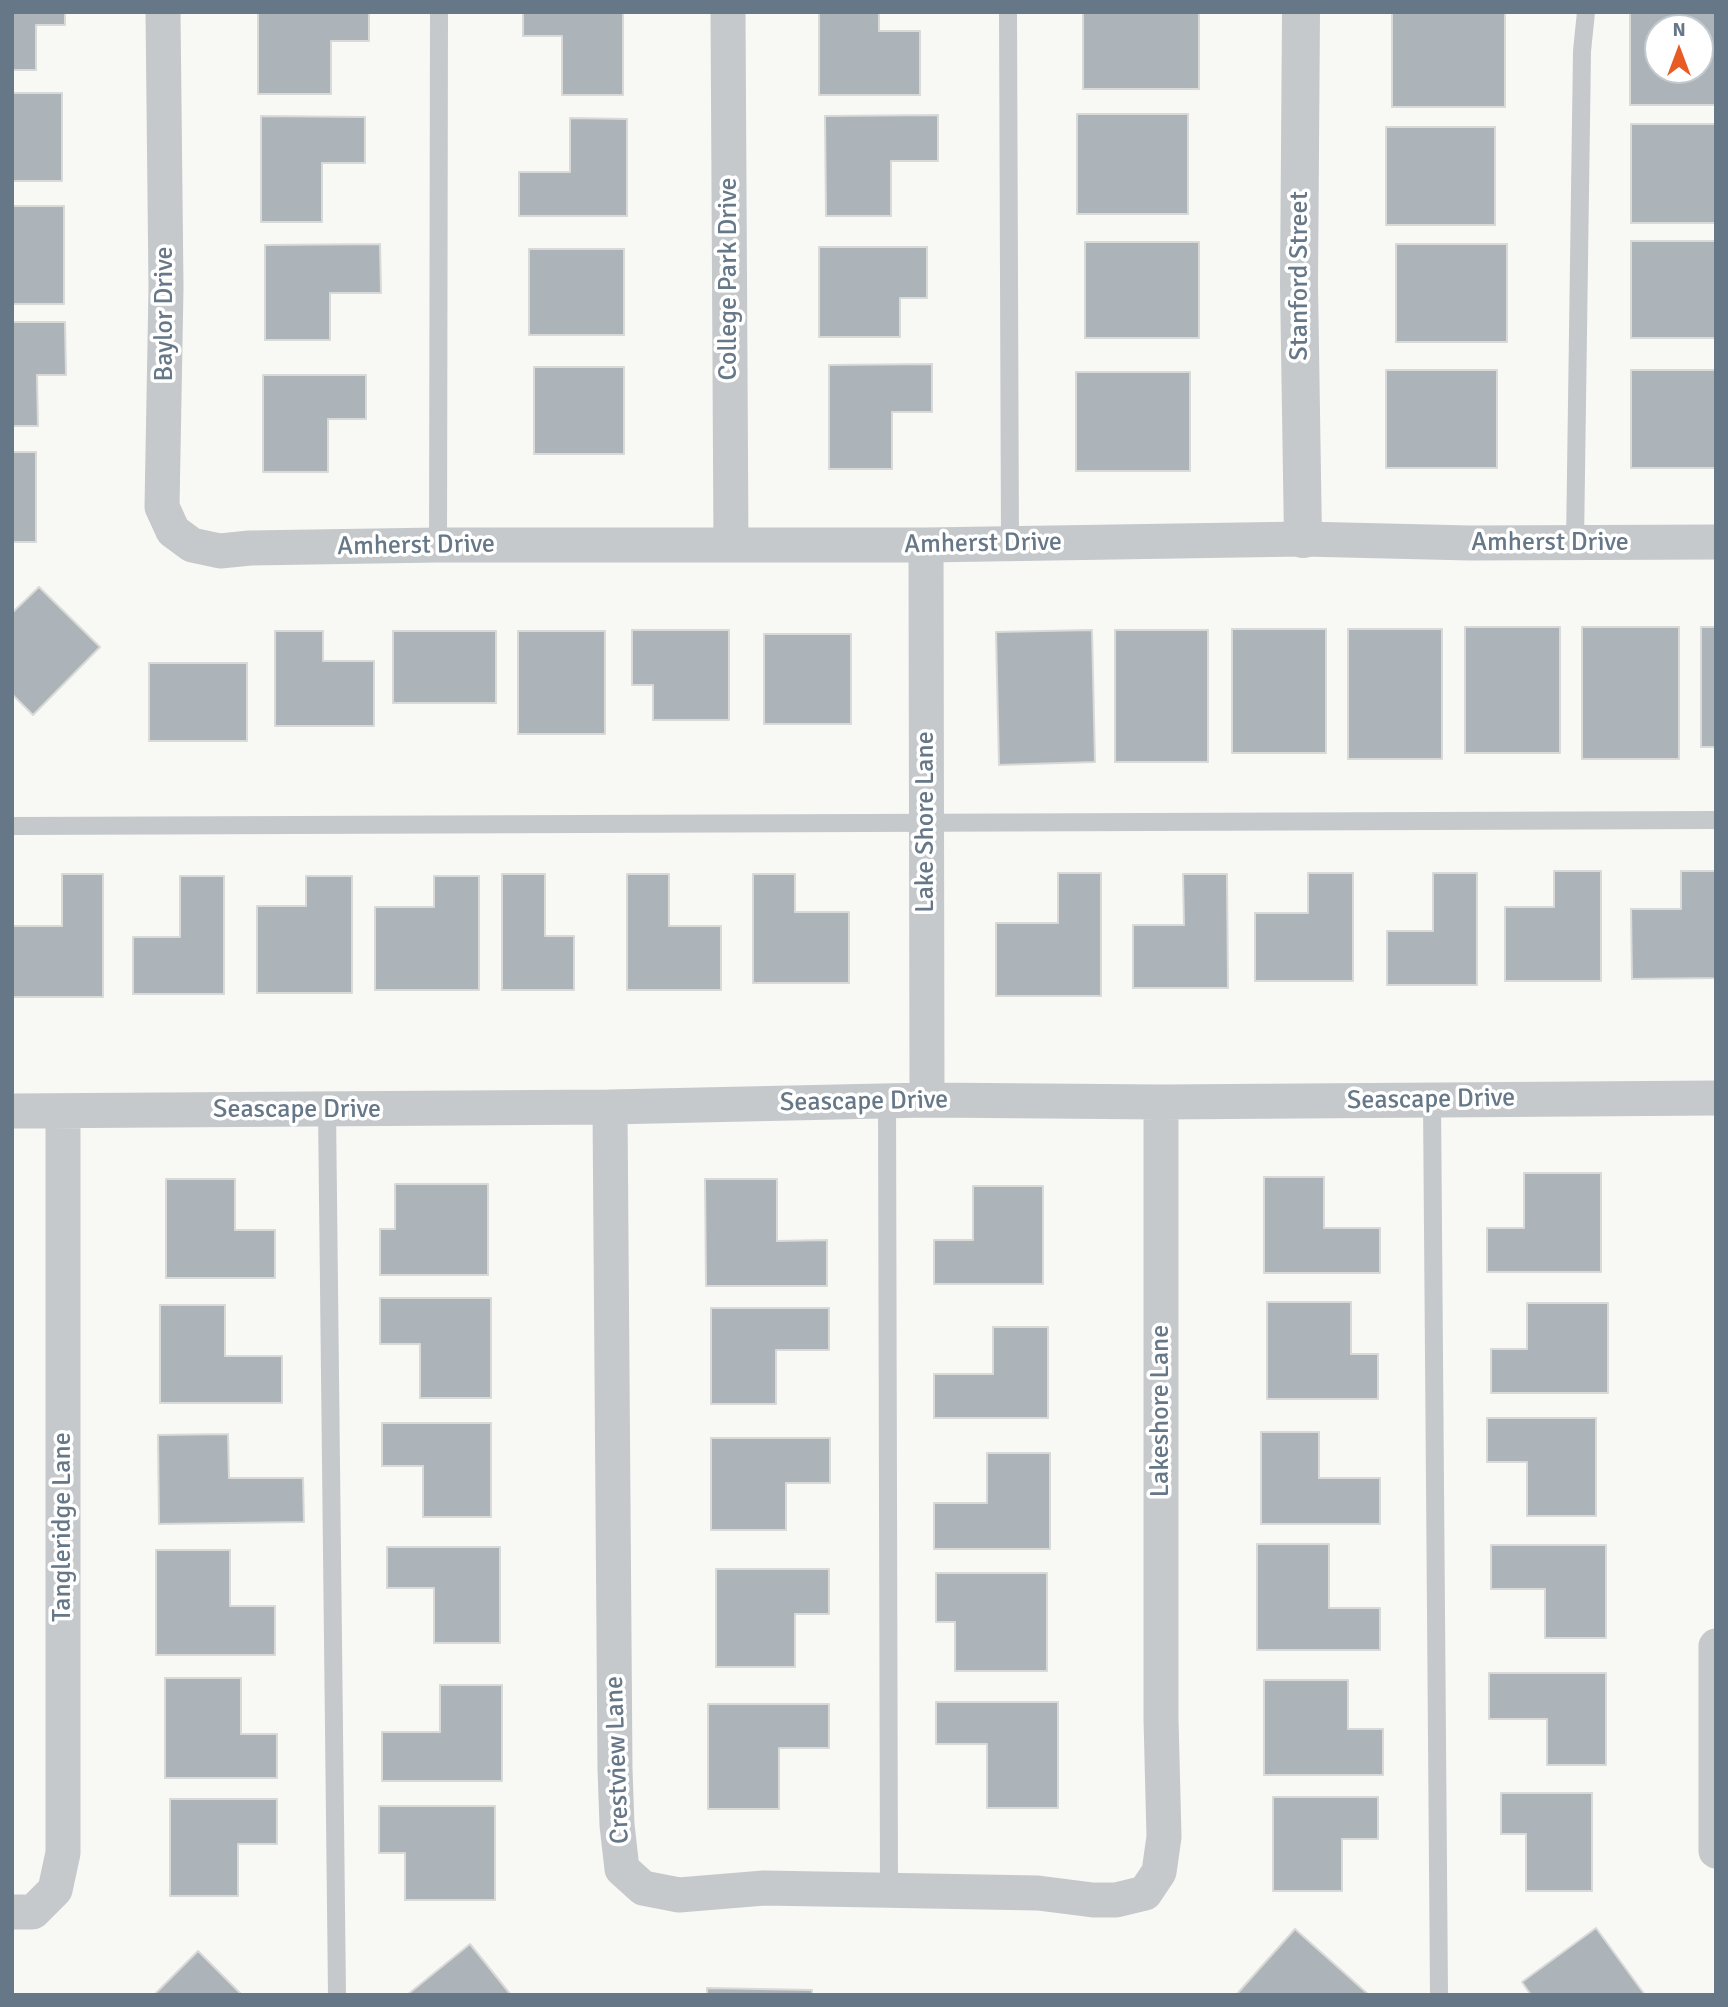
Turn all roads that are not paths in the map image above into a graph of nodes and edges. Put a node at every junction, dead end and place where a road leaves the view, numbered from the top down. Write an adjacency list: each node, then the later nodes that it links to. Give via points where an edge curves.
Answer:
1 (163, 12): 14 (street, Baylor Drive, via 166,288 162,507 173,531 192,545 220,551)
2 (439, 12): 11 (lane)
3 (728, 12): 12 (street, College Park Drive)
4 (1008, 12): 10 (lane)
5 (1301, 12): 7 (street, Stanford Street)
6 (1586, 12): 8 (lane)
7 (1303, 539): 8 (street, Amherst Drive); 10 (street, Amherst Drive)
8 (1575, 542): 9 (street, Amherst Drive)
9 (1716, 542)
10 (1010, 544): 13 (street, Amherst Drive)
11 (439, 545): 12 (street, Amherst Drive); 14 (street, Amherst Drive)
12 (731, 545): 13 (street, Amherst Drive)
13 (926, 545): 16 (street, Lake Shore Lane)
14 (250, 548)
15 (1716, 820): 16 (lane)
16 (926, 824): 17 (lane); 20 (street, Lake Shore Lane)
17 (12, 826)
18 (1716, 1098): 21 (street, Seascape Drive)
19 (887, 1100): 20 (street, Seascape Drive); 23 (street, Seascape Drive); 30 (lane)
20 (927, 1100): 22 (street, Seascape Drive)
21 (1432, 1100): 22 (street, Seascape Drive); 33 (lane)
22 (1161, 1102): 28 (street, Lakeshore Lane)
23 (610, 1107): 24 (street, Seascape Drive); 30 (street, Crestview Lane, via 615,1769 622,1869 643,1888 679,1895 764,1888)
24 (327, 1109): 26 (street, Seascape Drive); 32 (lane)
25 (12, 1111): 26 (street, Seascape Drive)
26 (63, 1111): 31 (street, Tangleridge Lane, via 63,1853 55,1890 33,1912)
27 (1716, 1646): 29 (street)
28 (1161, 1719): 30 (street, Crestview Lane, via 1164,1837 1159,1871 1145,1892 1093,1900 1038,1892)
29 (1715, 1844)
30 (889, 1890)
31 (12, 1912)
32 (337, 1995)
33 (1439, 1995)

